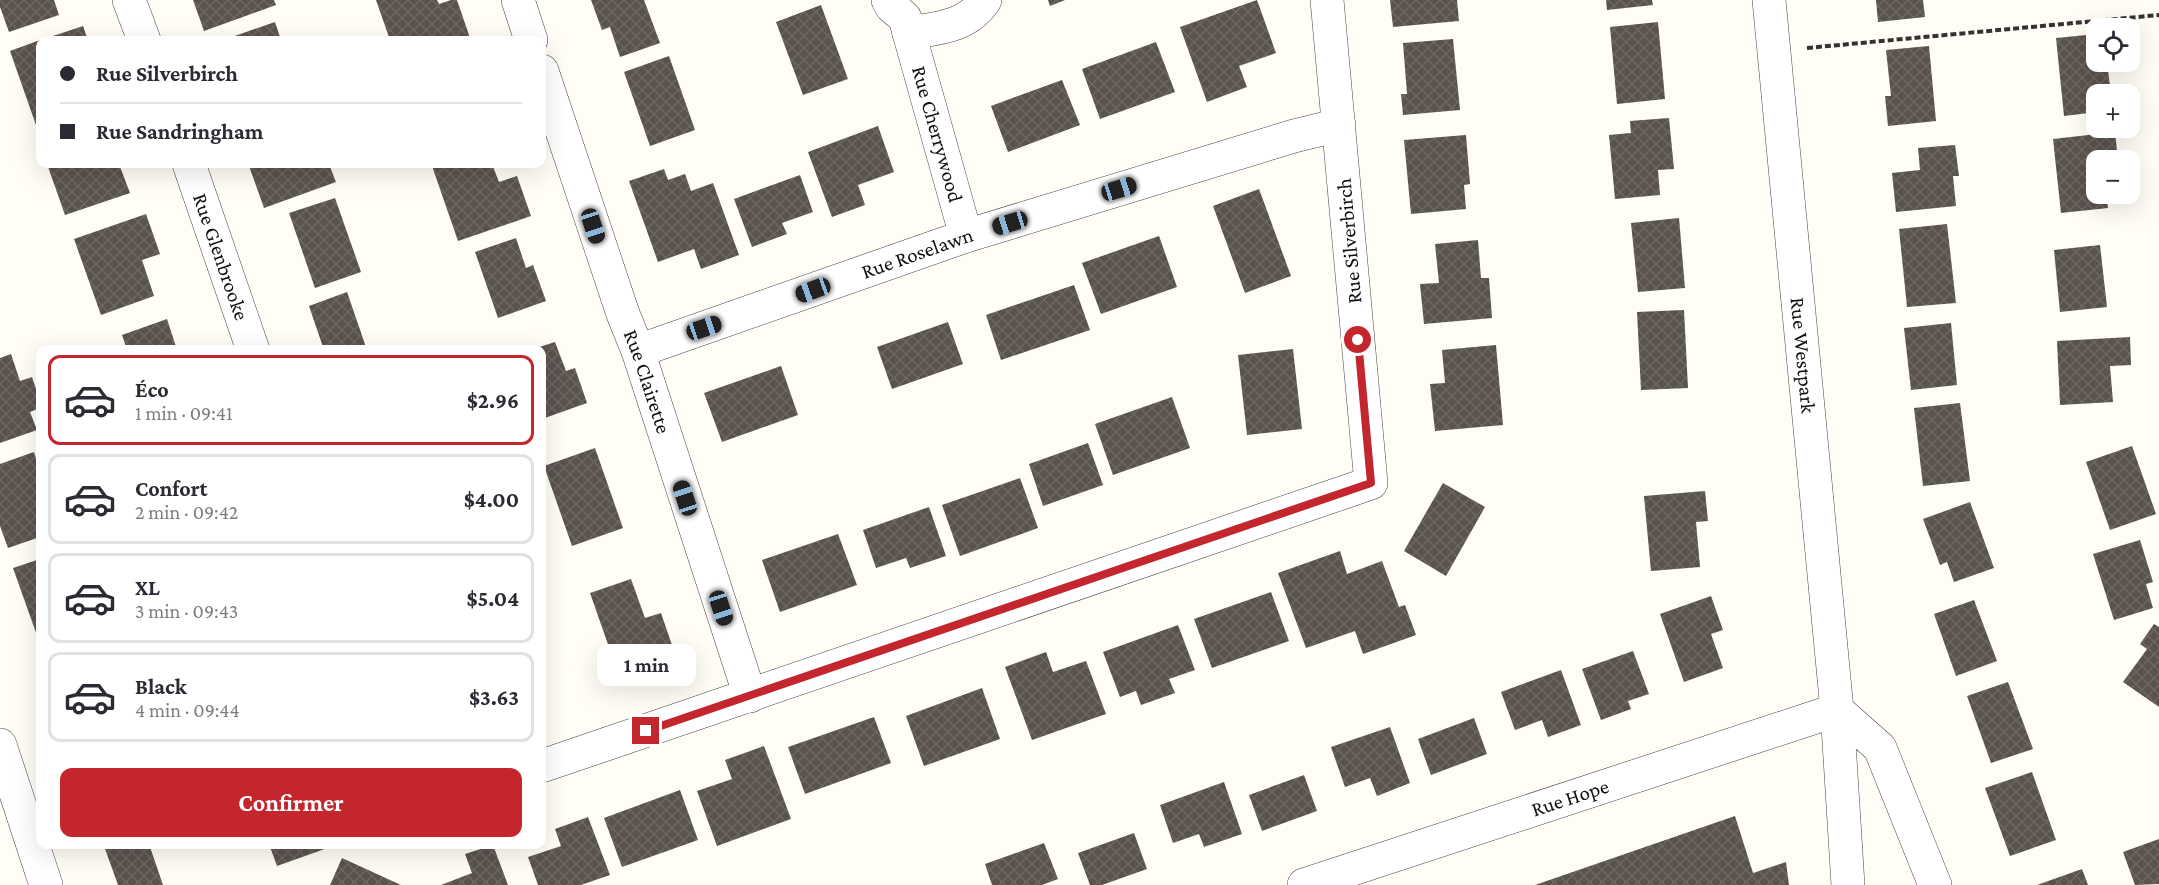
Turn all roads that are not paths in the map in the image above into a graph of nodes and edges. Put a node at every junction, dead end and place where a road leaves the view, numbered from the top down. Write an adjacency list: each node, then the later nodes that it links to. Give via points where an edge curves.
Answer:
1 (129, 0): 8 (street)
2 (518, 0): 9 (street)
3 (888, 0): 7 (street, Rue Cherrywood, via 905,18)
4 (985, 0): 7 (street, via 957,24)
5 (1327, 0): 11 (street, Rue Silverbirch)
6 (1769, 0): 17 (street, Rue Westpark)
7 (909, 33): 13 (street, Rue Cherrywood)
8 (142, 36)
9 (530, 36)
10 (546, 83): 15 (street, Rue Clairette)
11 (1339, 125): 13 (street, Rue Roselawn); 16 (street, Rue Silverbirch, via 1371,483)
12 (190, 168): 14 (street, Rue Glenbrooke)
13 (966, 236): 15 (street, Rue Roselawn)
14 (252, 345)
15 (638, 351): 16 (street, Rue Clairette)
16 (750, 696): 19 (street)
17 (1837, 710): 21 (street, Rue Hope); 22 (street, Rue Westpark); 23 (street, via 1880,748)
18 (0, 745): 20 (street)
19 (546, 765)
20 (46, 885)
21 (1304, 885)
22 (1848, 885)
23 (1935, 885)

